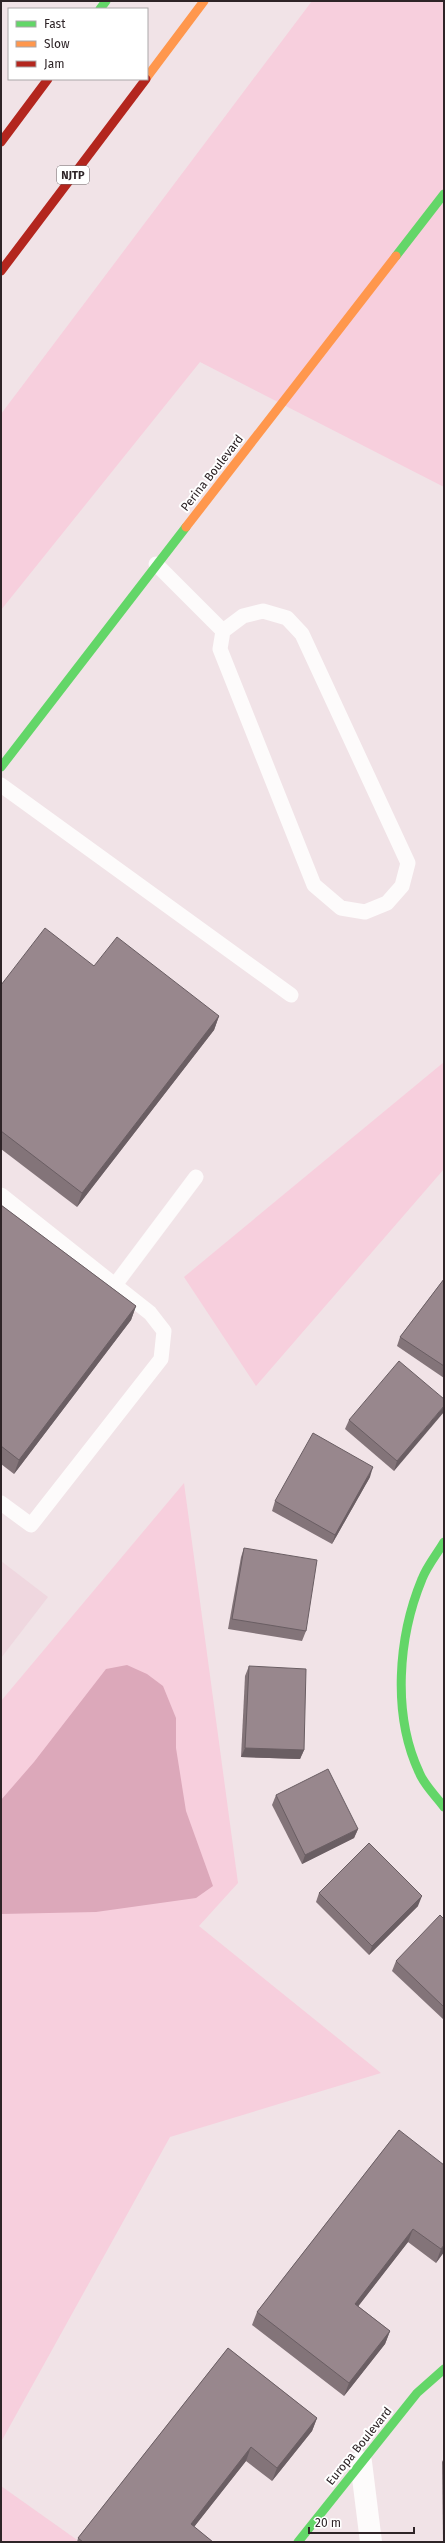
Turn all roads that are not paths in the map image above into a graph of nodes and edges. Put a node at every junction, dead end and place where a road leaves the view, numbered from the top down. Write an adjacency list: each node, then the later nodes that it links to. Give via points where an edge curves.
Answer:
1 (204, 1): 2 (main road, NJTP)
2 (148, 75)
3 (47, 80): 5 (main road)
4 (144, 80): 7 (main road, NJTP)
5 (1, 142)
6 (444, 194): 8 (main road, Perina Boulevard)
7 (1, 271)
8 (156, 564): 9 (lane); 10 (main road, Perina Boulevard)
9 (224, 631): 9 (lane, via 220,649 314,885 341,908 365,912 387,903 402,886 408,863 302,634 286,618 263,611 243,616)
10 (1, 767)
11 (1, 785): 12 (lane)
12 (291, 995)
13 (196, 1176): 15 (lane)
14 (1, 1195): 15 (lane)
15 (115, 1285): 16 (lane, via 150,1313 164,1331 161,1359 31,1525)
16 (1, 1503)
17 (444, 1542): 18 (main road, via 422,1578 406,1636 400,1681 406,1728 419,1773)
18 (444, 1807)
19 (444, 2370): 20 (main road, Europa Boulevard, via 417,2393)
20 (361, 2462): 21 (main road, Europa Boulevard); 22 (street)
21 (298, 2542)
22 (371, 2542)

